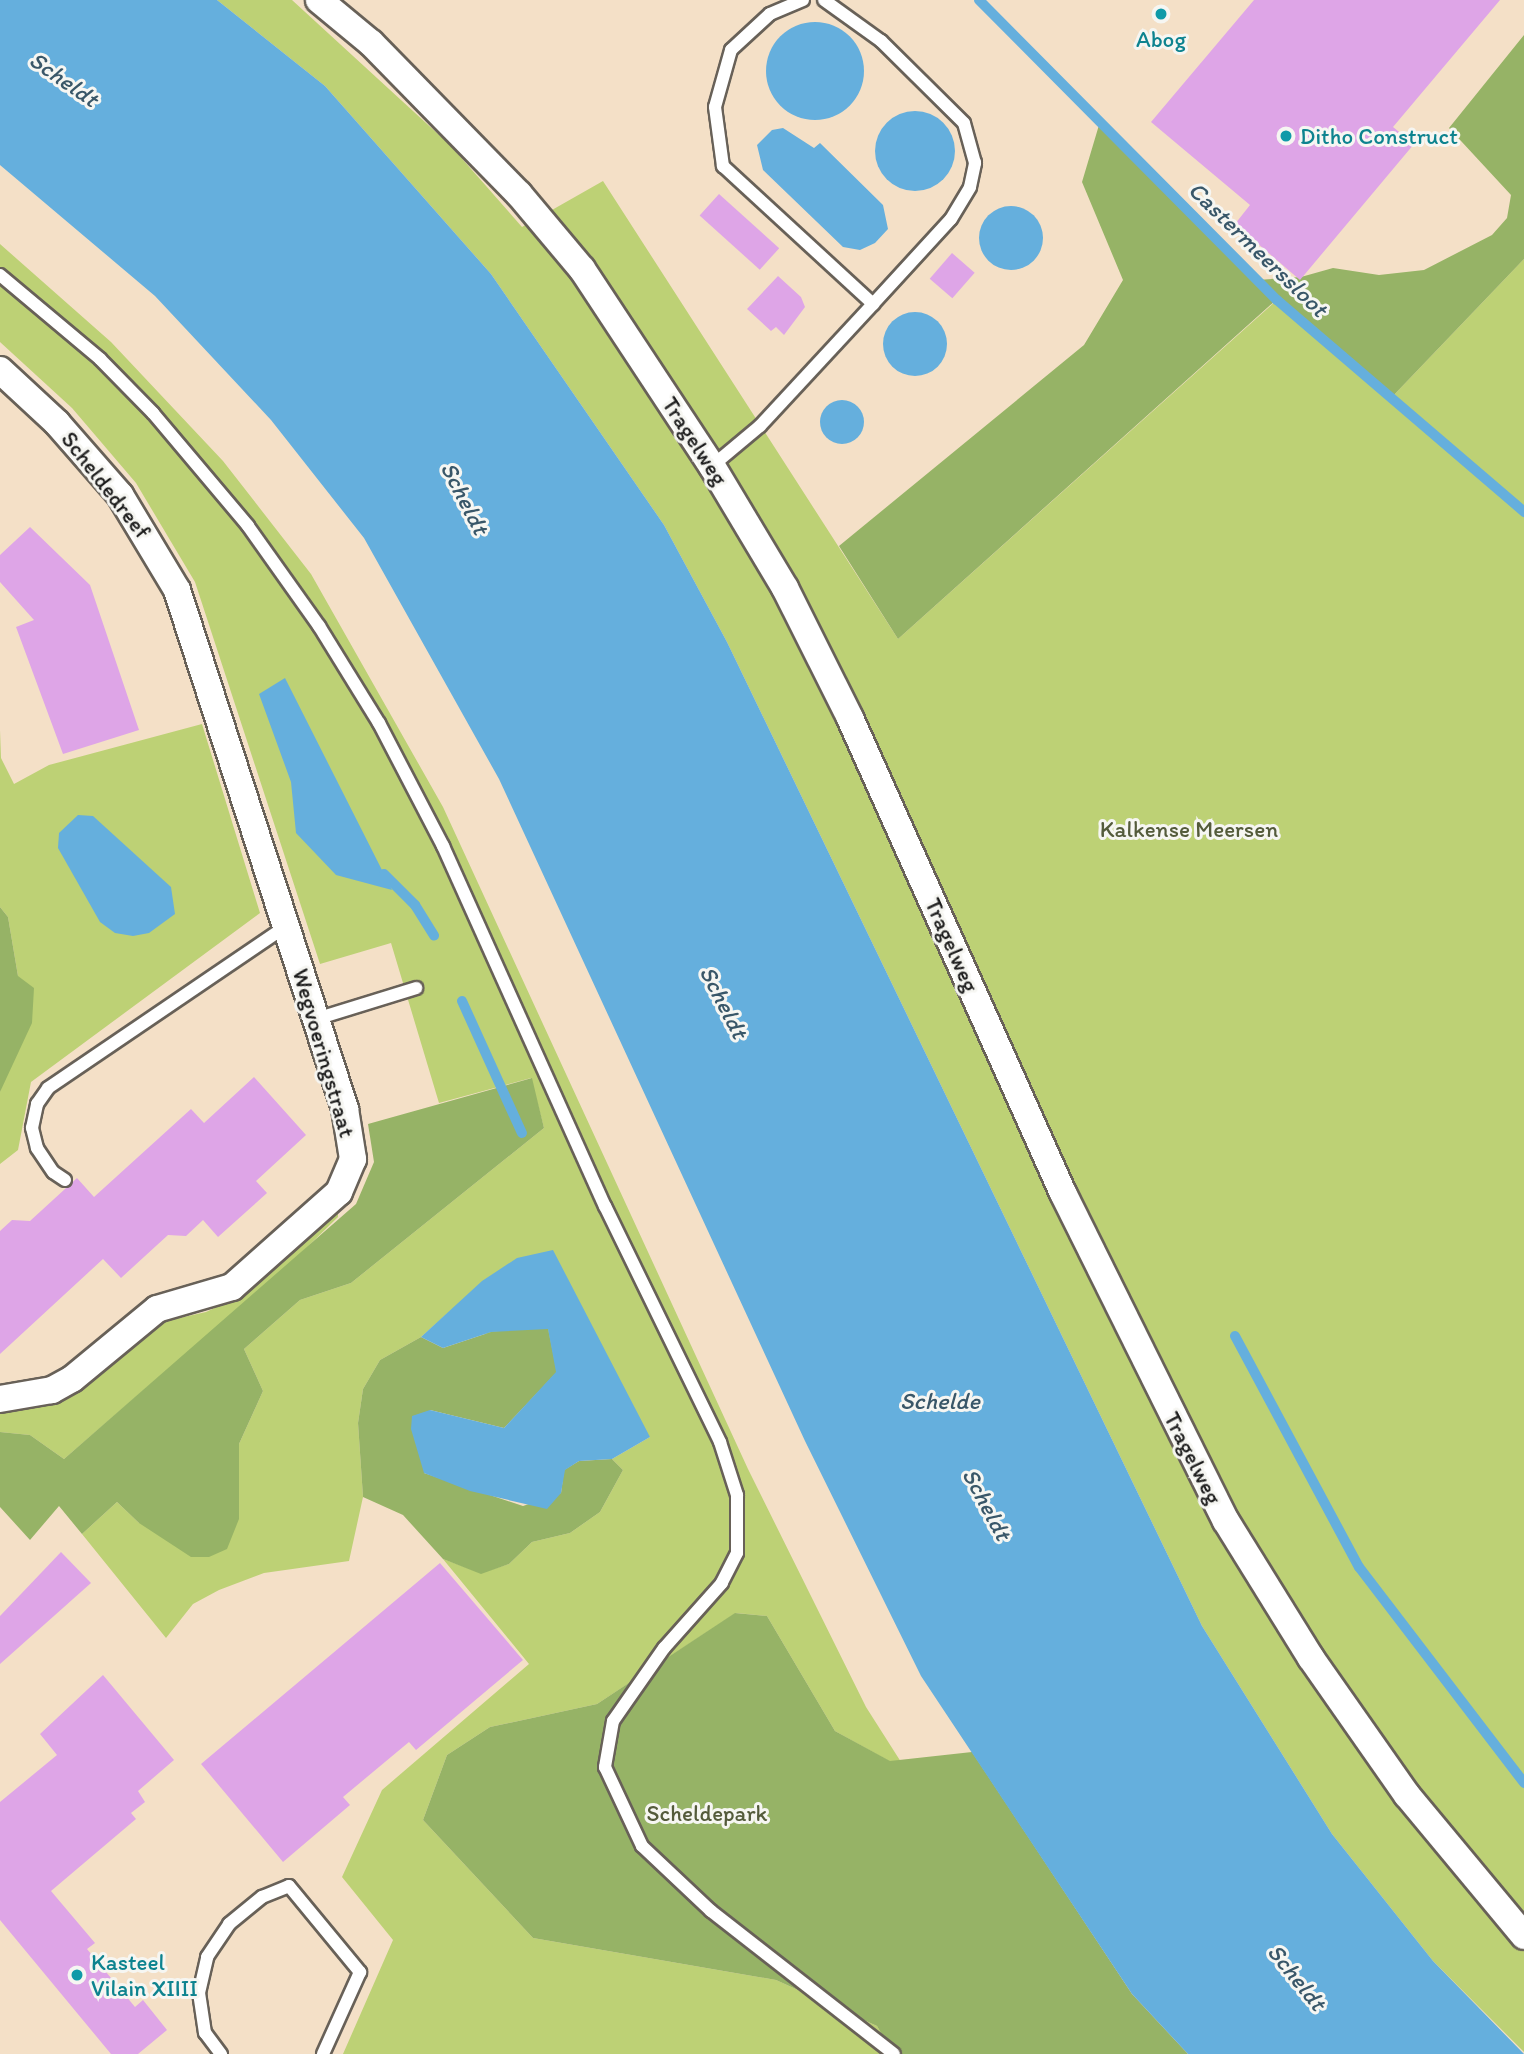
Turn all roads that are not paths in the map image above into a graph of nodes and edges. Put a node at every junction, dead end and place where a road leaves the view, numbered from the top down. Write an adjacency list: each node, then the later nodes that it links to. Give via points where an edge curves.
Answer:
1 (319, 0): 7 (street, Tragelweg, via 371,43 527,203 582,269)
2 (803, 0): 5 (lane, via 770,14 731,50 715,107 723,166)
3 (824, 0): 5 (lane, via 881,41 964,123 975,163 970,187 951,219)
4 (0, 275): 16 (lane, via 100,359 153,413 248,526 319,626 379,723 443,846 605,1206 720,1442 737,1495 737,1553 722,1583 664,1648 613,1721 605,1767 642,1846 711,1911)
5 (873, 304): 7 (lane, via 760,426)
6 (0, 370): 8 (street, Scheldedreef, via 120,495 177,590)
7 (712, 466): 13 (street, Tragelweg, via 785,588 850,718 1063,1193 1226,1521 1311,1658 1408,1795)
8 (286, 926): 10 (street, Wegvoeringstraat); 11 (lane, via 48,1088 37,1104 32,1128 37,1147 53,1172)
9 (416, 988): 10 (lane)
10 (316, 1019): 12 (street, Wegvoeringstraat, via 345,1109 353,1159 339,1192 232,1287 157,1310 52,1390)
11 (65, 1180)
12 (0, 1399)
13 (1524, 1936)
14 (221, 2054): 15 (lane, via 205,2032 199,1993 207,1957 234,1920 262,1896 289,1886 360,1972)
15 (323, 2054)
16 (894, 2054)

